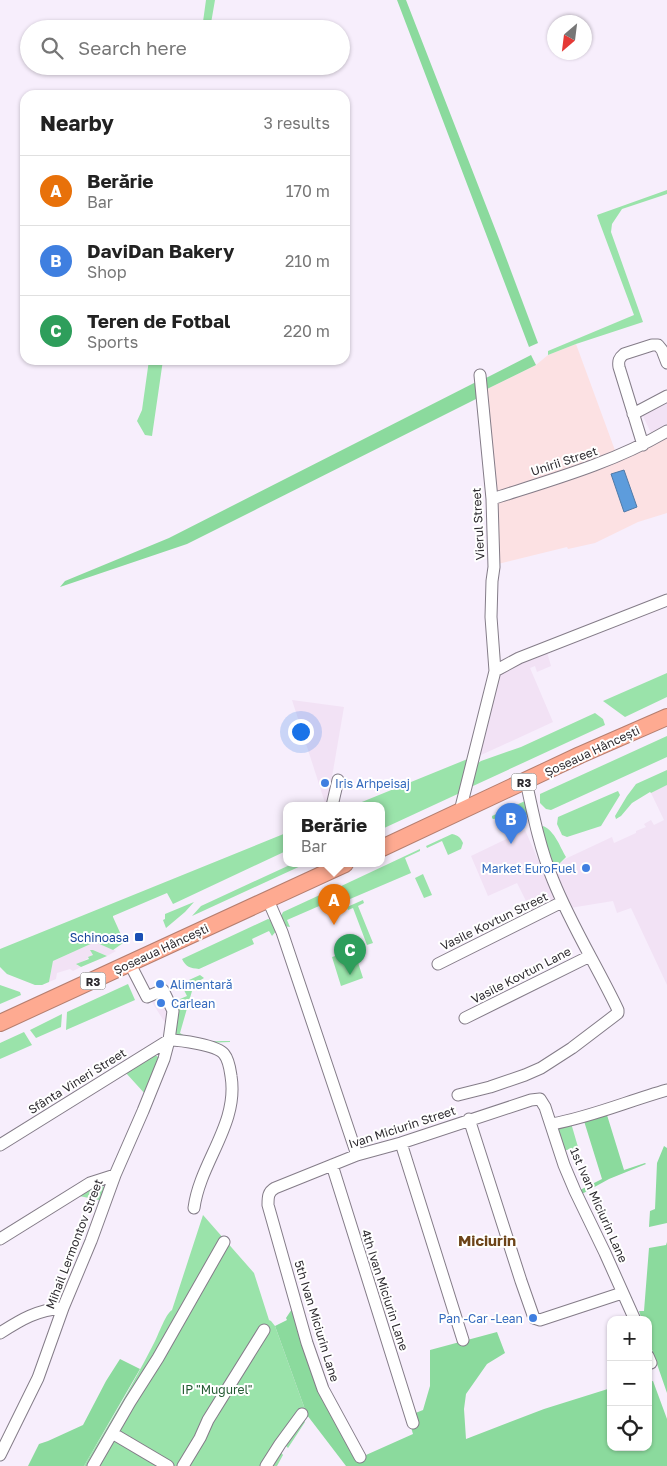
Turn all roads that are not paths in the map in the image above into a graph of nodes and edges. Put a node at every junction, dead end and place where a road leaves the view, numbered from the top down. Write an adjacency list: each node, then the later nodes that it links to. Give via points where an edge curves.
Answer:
1 (667, 363): 4 (street, via 658,345 620,357 618,367)
2 (480, 376): 7 (street, Vierul Street)
3 (667, 396): 4 (street)
4 (633, 414): 6 (street)
5 (667, 431): 6 (street, Unirii Street)
6 (643, 445): 7 (street, Unirii Street, via 590,467)
7 (492, 499): 9 (street, Vierul Street, via 494,567 491,617)
8 (667, 600): 9 (street, via 519,658)
9 (495, 671): 14 (street, Vierul Street)
10 (667, 717): 12 (highway, Șoseaua Hâncești / R3)
11 (338, 780): 13 (street)
12 (526, 781): 14 (highway, Șoseaua Hâncești / R3); 18 (street, Vasile Kovtun Street, via 547,863)
13 (333, 802)
14 (460, 812): 15 (highway, Șoseaua Hâncești / R3)
15 (385, 847)
16 (339, 867): 17 (highway, Șoseaua Hâncești / R3)
17 (268, 900): 20 (highway, Șoseaua Hâncești / R3); 32 (street, via 282,932)
18 (562, 902): 19 (street, Vasile Kovtun Street); 21 (street, Vasile Kovtun Street)
19 (590, 956): 22 (street, Vasile Kovtun Lane); 26 (street, Vasile Kovtun Street, via 618,1013 542,1068)
20 (130, 964): 23 (highway, Șoseaua Hâncești / R3); 24 (street, Mihail Lermontov Street, via 148,996 163,990 173,1011)
21 (438, 964)
22 (465, 1018)
23 (0, 1023)
24 (169, 1040): 31 (street, Sfânta Vineri Street); 34 (street, Mihail Lermontov Street); 36 (street, via 221,1051 229,1064 232,1084 227,1120 197,1190)
25 (667, 1090): 29 (street)
26 (458, 1095)
27 (540, 1099): 28 (street, Ivan Miciurin Street); 29 (street, 1st Ivan Miciurin Lane)
28 (470, 1120): 30 (street, Ivan Miciurin Street); 39 (street, via 533,1316 540,1320)
29 (552, 1124): 39 (street, 1st Ivan Miciurin Lane, via 569,1178)
30 (401, 1142): 32 (street, Ivan Miciurin Street); 44 (street)
31 (0, 1144)
32 (357, 1155): 33 (street, Ivan Miciurin Street)
33 (332, 1165): 35 (street, Ivan Miciurin Street); 46 (street, 4th Ivan Miciurin Lane)
34 (115, 1175): 37 (street, via 90,1183); 40 (street, Mihail Lermontov Street)
35 (275, 1188): 49 (street, 5th Ivan Miciurin Lane, via 269,1194 268,1204 307,1343 326,1396)
36 (194, 1208)
37 (0, 1239)
38 (224, 1242): 47 (street)
39 (622, 1293): 41 (street, 1st Ivan Miciurin Lane)
40 (64, 1308): 43 (street, via 34,1314); 48 (street, Mihail Lermontov Street, via 38,1378)
41 (633, 1316)
42 (264, 1330): 52 (street)
43 (0, 1333)
44 (463, 1340)
45 (302, 1414): 53 (street)
46 (413, 1422)
47 (112, 1433): 50 (street); 51 (street)
48 (0, 1455)
49 (360, 1457)
50 (94, 1466)
51 (168, 1466)
52 (182, 1466)
53 (266, 1466)

